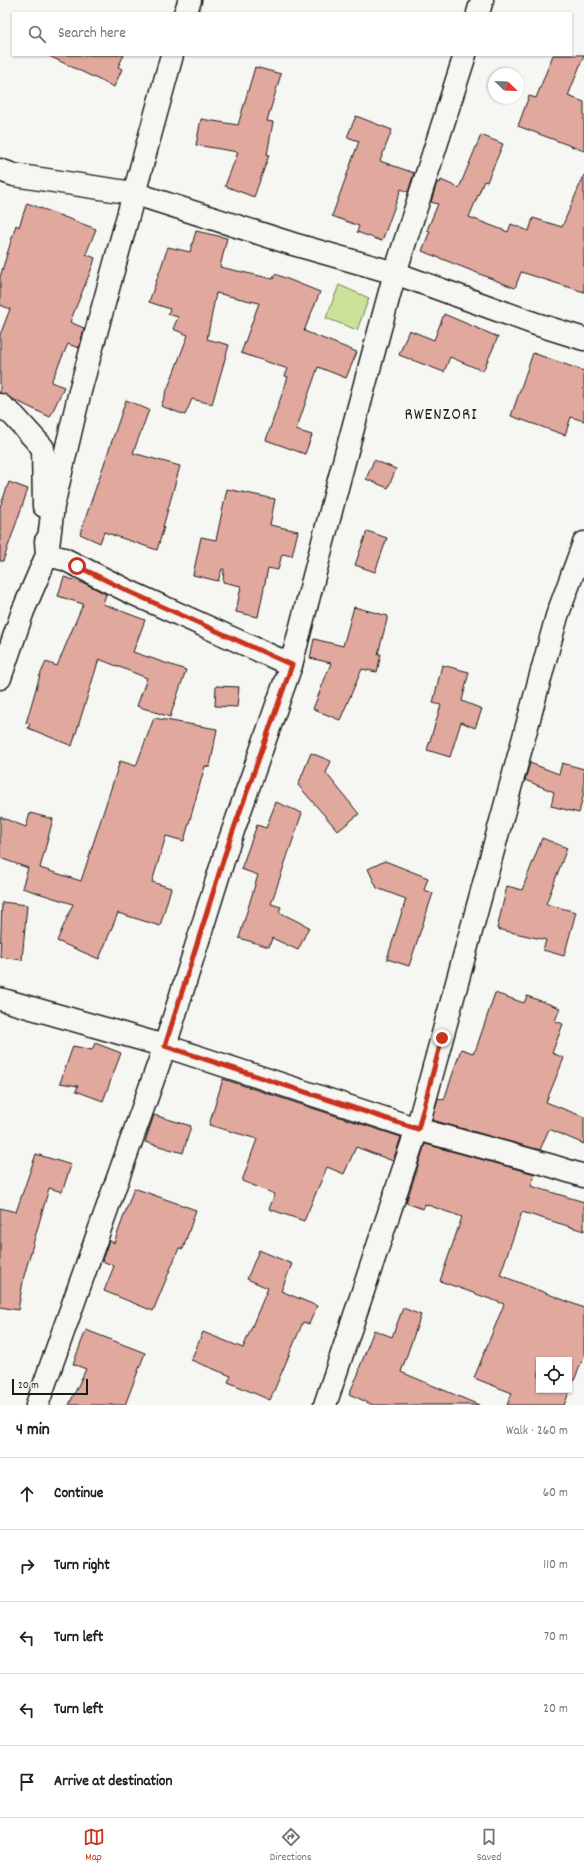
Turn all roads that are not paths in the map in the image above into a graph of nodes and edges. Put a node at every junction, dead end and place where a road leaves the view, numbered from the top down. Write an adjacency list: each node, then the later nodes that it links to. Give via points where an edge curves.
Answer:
1 (190, 0): 3 (street)
2 (482, 0): 4 (street)
3 (185, 12)
4 (478, 12)
5 (172, 56): 8 (street)
6 (465, 56): 9 (street)
7 (0, 170): 8 (street, via 14,175)
8 (133, 194): 9 (street, via 293,244); 13 (street, via 80,391 53,506)
9 (395, 272): 10 (street); 14 (street)
10 (584, 339)
11 (0, 405): 13 (street, via 14,416 43,448)
12 (584, 543): 18 (street, via 557,616)
13 (47, 555): 14 (street, via 64,559 130,592); 15 (street, via 23,611)
14 (292, 665): 17 (street, via 227,848)
15 (0, 678)
16 (0, 998): 17 (street)
17 (165, 1046): 18 (street); 20 (street)
18 (418, 1129): 19 (street); 21 (street)
19 (584, 1176)
20 (37, 1405)
21 (325, 1405)

